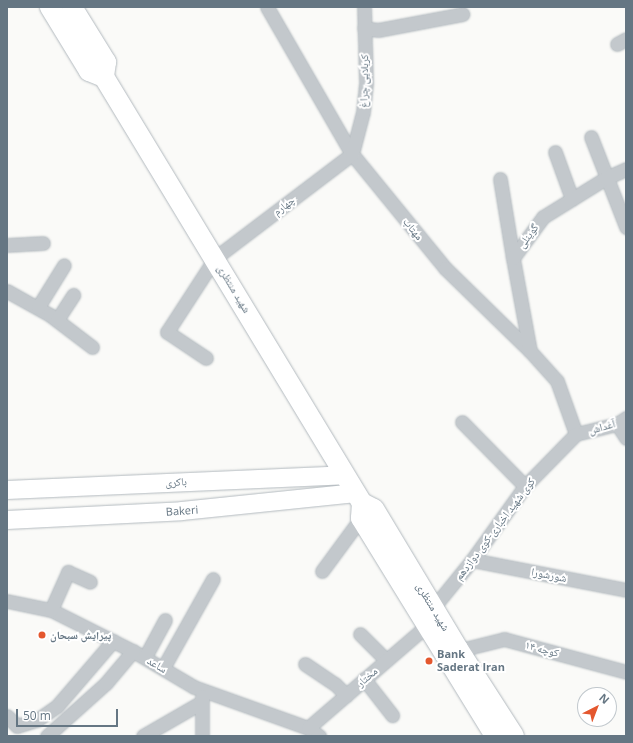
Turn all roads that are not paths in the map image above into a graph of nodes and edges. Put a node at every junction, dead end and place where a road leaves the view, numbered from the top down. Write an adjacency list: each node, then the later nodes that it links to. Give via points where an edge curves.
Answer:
1 (50, 7): 7 (main road, via 89,71)
2 (72, 7): 7 (main road, شهید منتظری, via 106,62)
3 (267, 7): 10 (street, مهتاب)
4 (364, 7): 6 (street, کربلایی چراغ)
5 (463, 14): 6 (street, via 378,30)
6 (364, 28): 10 (street, کربلایی چراغ, via 364,112)
7 (104, 76): 18 (main road, شهید منتظری)
8 (592, 137): 12 (street)
9 (555, 152): 14 (street)
10 (352, 154): 18 (street, چهارم); 26 (street, مهتاب, via 445,268)
11 (626, 168): 12 (street, گوینلی)
12 (606, 178): 14 (street, گوینلی); 15 (street)
13 (500, 179): 19 (street)
14 (572, 198): 19 (street, گوینلی, via 543,217)
15 (626, 227)
16 (43, 243): 17 (street)
17 (7, 245)
18 (215, 258): 27 (street, چهارم, via 167,332); 32 (main road, شهید منتظری)
19 (513, 258): 26 (street, گوینلی)
20 (64, 265): 23 (street)
21 (7, 291): 23 (street)
22 (73, 295): 24 (street)
23 (38, 307): 24 (street)
24 (57, 320): 25 (street)
25 (92, 346)
26 (530, 350): 30 (street, مهتاب, via 557,381)
27 (206, 358)
28 (622, 421): 30 (street, آغداش); 31 (street)
29 (462, 422): 33 (street)
30 (576, 434): 33 (street, کوی شهید اخباری-کوی دوازدهم)
31 (626, 438)
32 (345, 475): 34 (main road, باکری); 35 (main road, شهید منتظری)
33 (525, 486): 37 (street, کوی شهید اخباری-کوی دوازدهم)
34 (7, 490)
35 (359, 505): 36 (main road, Bakeri); 38 (street); 44 (main road, شهید منتظری, via 374,509)
36 (7, 520)
37 (472, 560): 41 (street, شورشورا); 44 (street, کوی شهید اخباری-کوی دوازدهم)
38 (322, 571)
39 (213, 579): 52 (street)
40 (90, 582): 43 (street, via 68,572)
41 (626, 590)
42 (7, 601): 43 (street, ساعد)
43 (51, 610): 47 (street, ساعد)
44 (429, 617): 48 (main road, شهید منتظری); 50 (street, مختار)
45 (165, 620): 49 (street)
46 (360, 634): 50 (street)
47 (113, 641): 49 (street, ساعد); 60 (street, via 57,706)
48 (451, 652): 53 (street, کوچه ۱۴, via 504,639); 65 (main road, شهید منتظری); 66 (main road, شهید منتظری)
49 (139, 654): 52 (street, ساعد); 61 (street)
50 (386, 660): 54 (street, مختار)
51 (305, 664): 55 (street, via 335,684)
52 (163, 668): 56 (street, ساعد)
53 (626, 672)
54 (364, 679): 55 (street, مختار); 57 (street)
55 (346, 695): 59 (street, مختار)
56 (202, 696): 59 (street, ساعد); 62 (street); 63 (street)
57 (392, 715)
58 (7, 716): 60 (street)
59 (308, 728): 64 (street, ساعد)
60 (16, 731)
61 (47, 736)
62 (143, 736)
63 (202, 736)
64 (319, 736)
65 (495, 736)
66 (514, 736)

